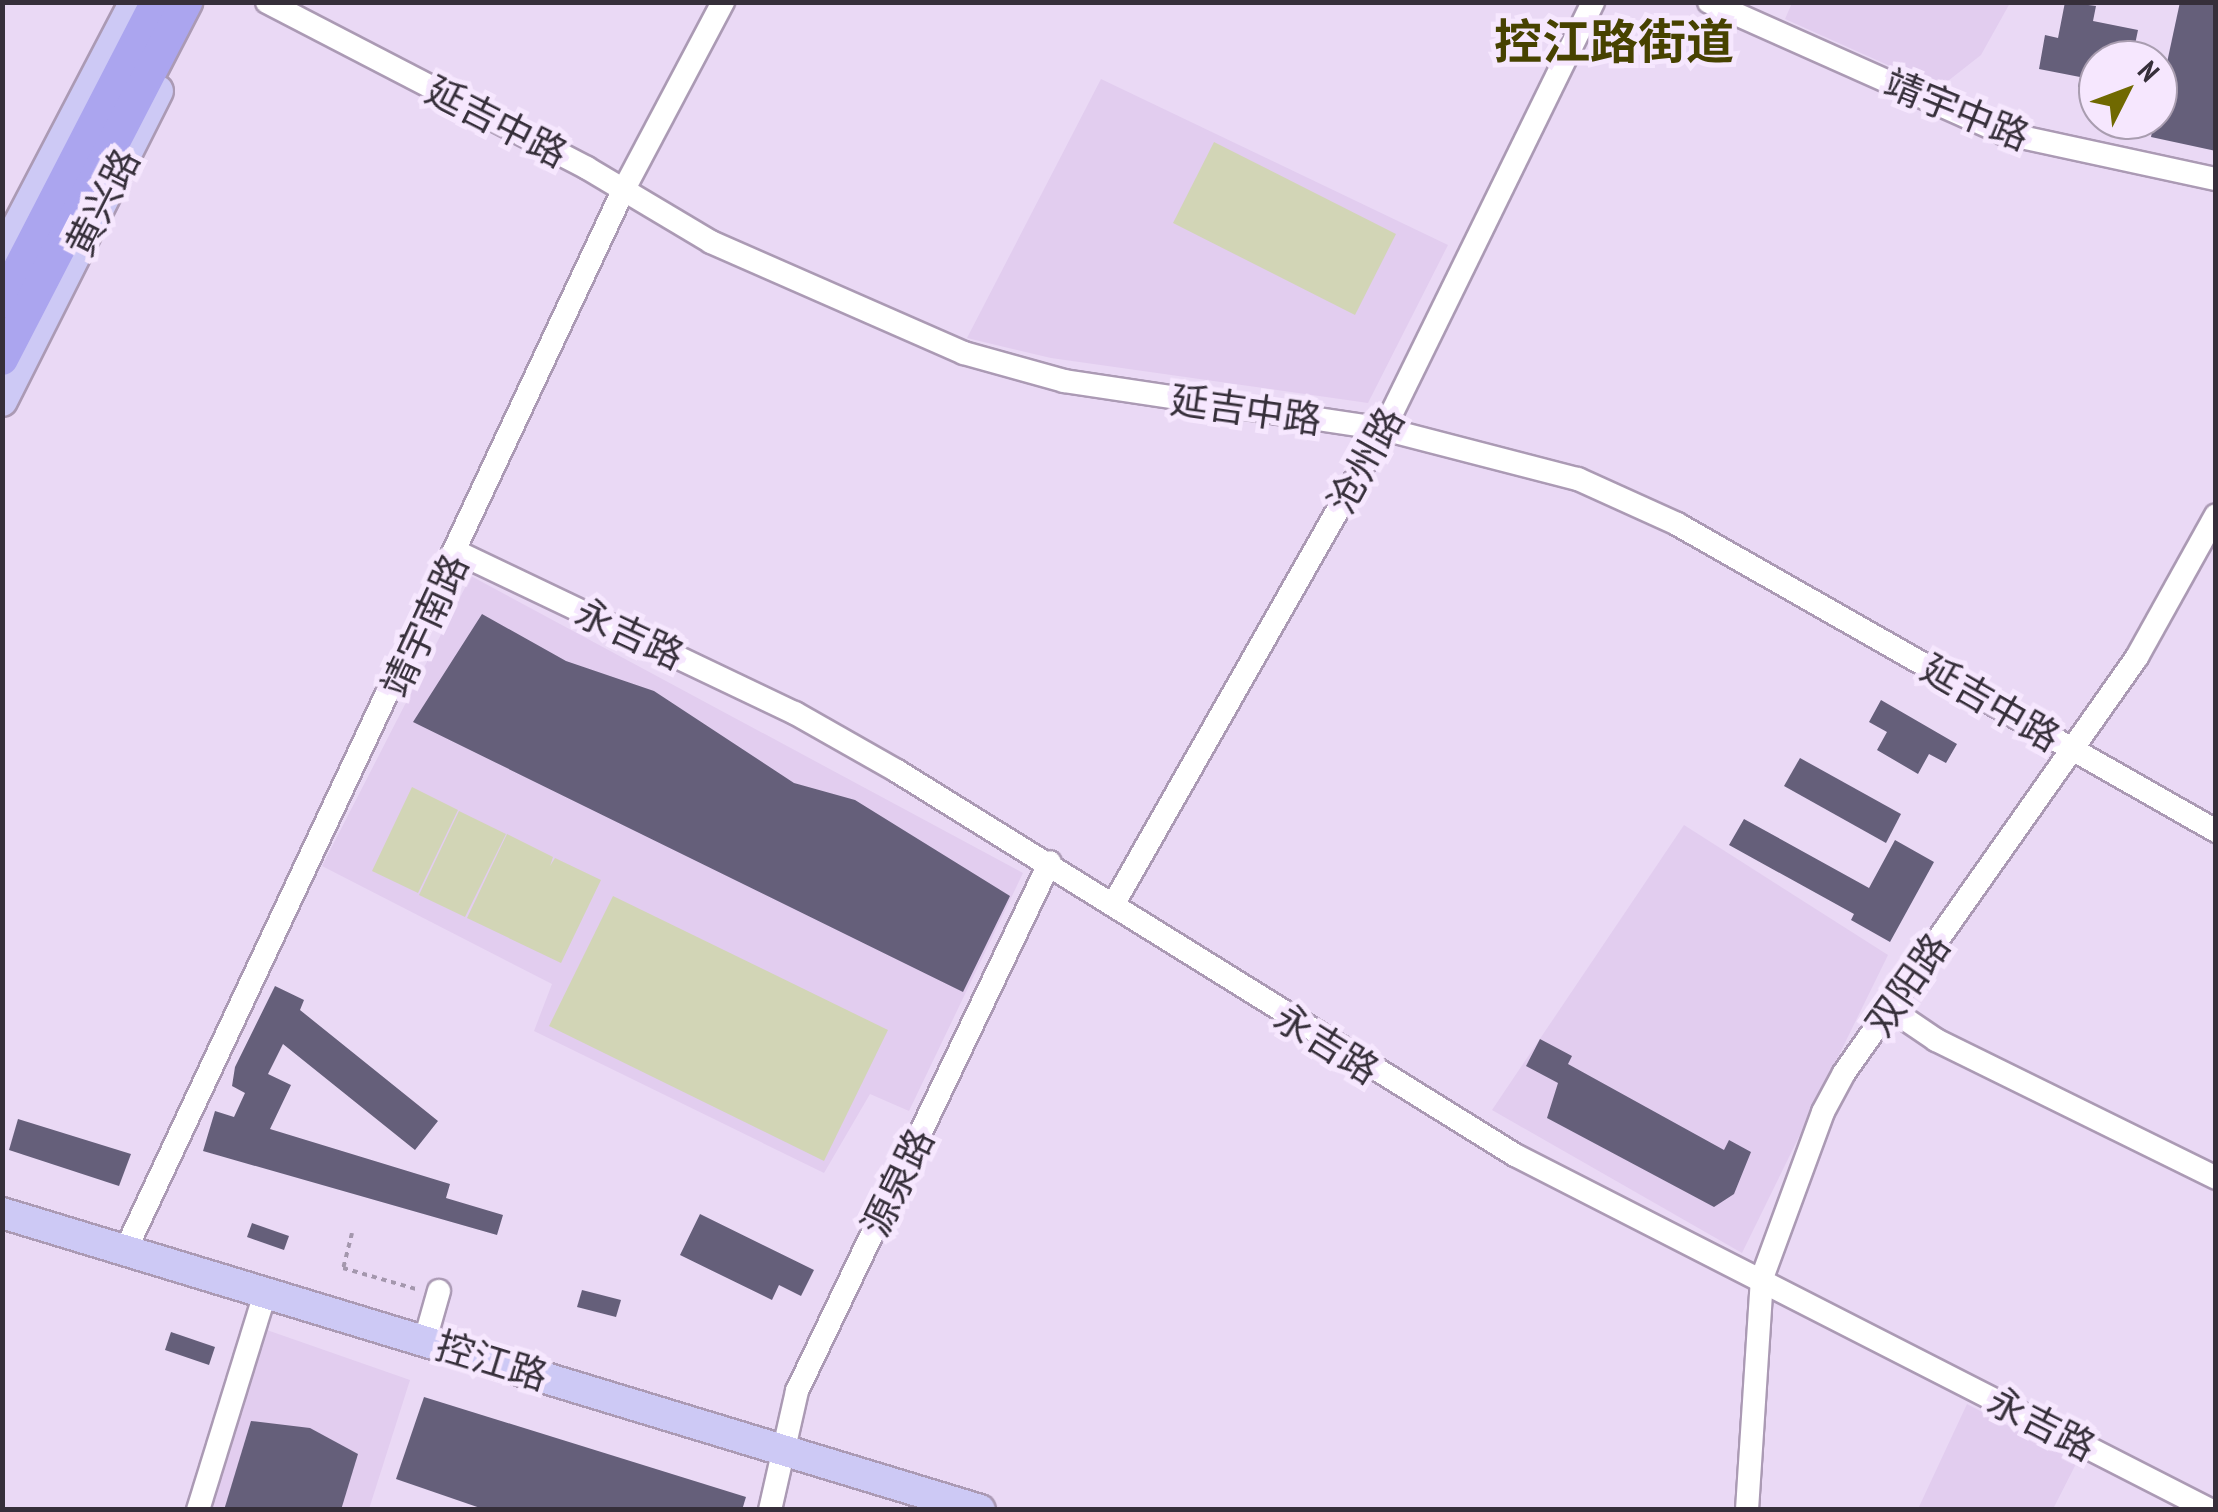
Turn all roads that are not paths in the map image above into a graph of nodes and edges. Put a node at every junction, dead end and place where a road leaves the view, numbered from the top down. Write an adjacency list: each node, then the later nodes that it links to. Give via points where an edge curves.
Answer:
1 (135, 2): 11 (main road, 黄兴路)
2 (156, 2): 12 (highway)
3 (186, 2): 13 (highway)
4 (202, 2): 14 (main road, 黄兴路)
5 (267, 2): 10 (street, 延吉中路)
6 (723, 2): 10 (street, 靖宇南路)
7 (1593, 2): 15 (street, 沧州路)
8 (1709, 2): 9 (street, 靖宇中路, via 2004,133)
9 (2216, 179)
10 (624, 191): 15 (street, 延吉中路, via 822,295 964,353 1064,380); 17 (street, 靖宇南路)
11 (2, 256)
12 (2, 302)
13 (2, 359)
14 (2, 401)
15 (1384, 429): 18 (street, 延吉中路, via 1578,479 1677,524); 21 (street, 沧州路)
16 (2216, 516): 18 (street, 双阳路, via 2136,657)
17 (459, 553): 20 (street, 永吉路, via 795,713); 25 (street, 靖宇南路)
18 (2073, 749): 19 (street, 延吉中路); 22 (street, 双阳路)
19 (2216, 831)
20 (1050, 862): 21 (street, 永吉路); 30 (street, 源泉路, via 797,1391)
21 (1113, 905): 26 (street, 永吉路, via 1449,1118)
22 (1889, 1008): 23 (street, via 1936,1040); 26 (street, 双阳路, via 1823,1112)
23 (2216, 1178)
24 (2, 1213): 25 (main road, 控江路)
25 (126, 1249): 27 (main road, 控江路)
26 (1762, 1278): 34 (street, 双阳路); 35 (street, 永吉路)
27 (266, 1291): 29 (main road, 控江路); 31 (street)
28 (438, 1293): 29 (street)
29 (424, 1340): 30 (main road, 控江路)
30 (783, 1450): 32 (street, 源泉路); 33 (main road, 控江路)
31 (198, 1510)
32 (770, 1510)
33 (980, 1510)
34 (1747, 1510)
35 (2210, 1510)

